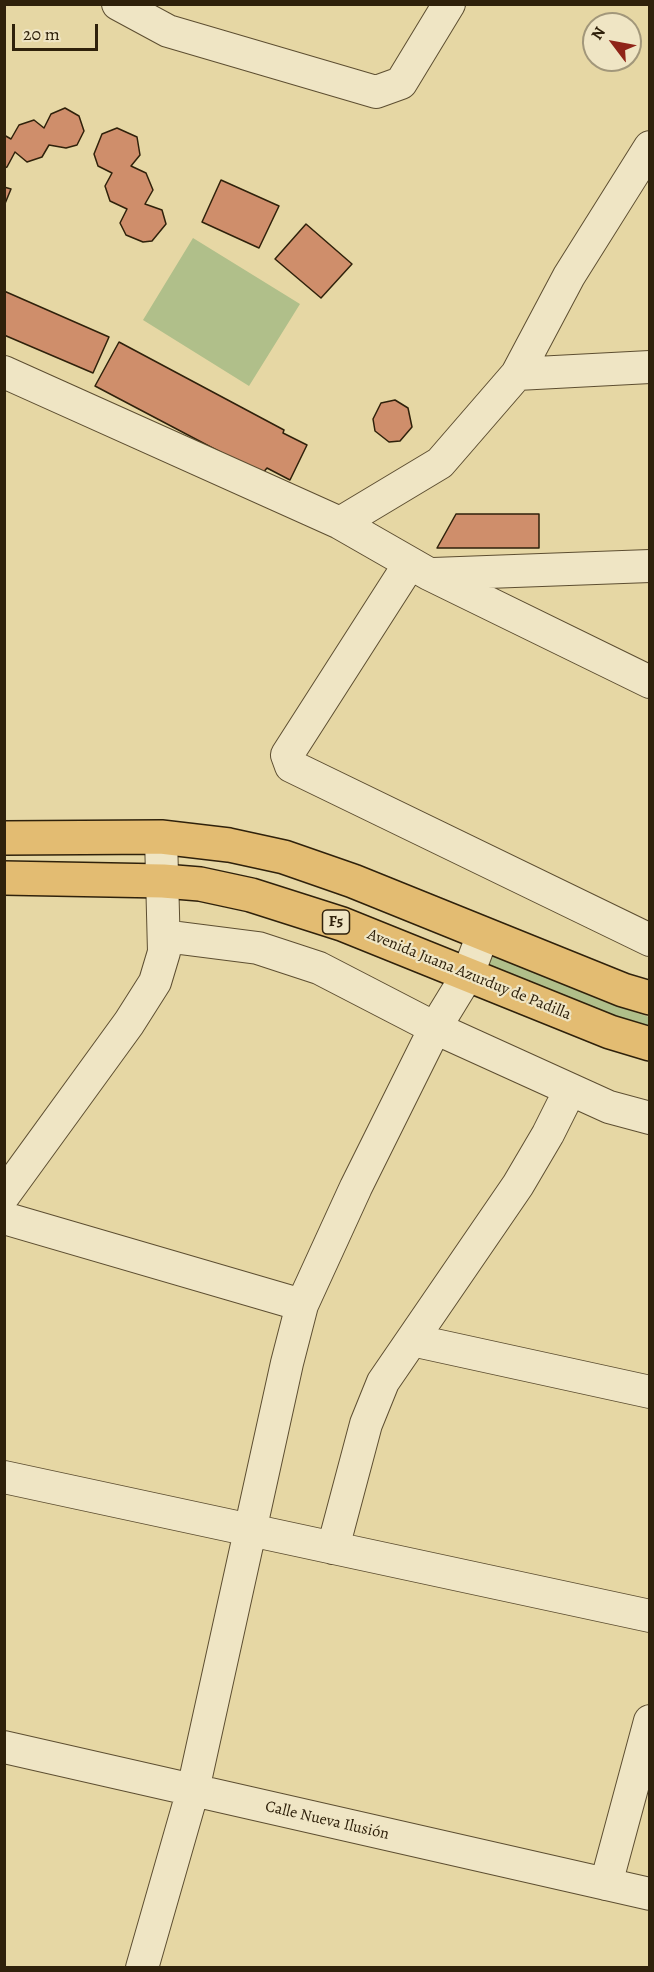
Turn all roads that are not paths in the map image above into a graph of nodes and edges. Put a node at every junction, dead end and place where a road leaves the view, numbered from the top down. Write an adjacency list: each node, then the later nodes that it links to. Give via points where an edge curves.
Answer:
1 (118, 4): 2 (street, via 168,31 376,92 401,83)
2 (449, 4)
3 (650, 147): 6 (street, via 569,276)
4 (650, 367): 6 (street)
5 (4, 372): 7 (street)
6 (517, 374): 7 (street, via 440,463)
7 (340, 523): 9 (street)
8 (650, 566): 9 (street)
9 (419, 569): 10 (street); 17 (street, via 287,755 291,766)
10 (650, 682)
11 (161, 837): 12 (highway); 14 (street); 15 (highway, via 229,845 284,857)
12 (4, 838)
13 (4, 878): 14 (highway, Avenida Juana Azurduy de Padilla / F5)
14 (163, 881): 16 (street); 18 (highway, Avenida Juana Azurduy de Padilla / F5, via 251,895 342,924)
15 (483, 934): 18 (street); 19 (highway)
16 (164, 936): 20 (street, via 258,948 319,968); 24 (street, via 164,952 154,982 129,1023)
17 (650, 940)
18 (468, 974): 20 (street); 21 (highway, Avenida Juana Azurduy de Padilla / F5, via 610,1032)
19 (650, 998)
20 (435, 1028): 22 (street); 26 (street)
21 (650, 1044)
22 (570, 1090): 23 (street, via 609,1107); 27 (street, via 518,1185)
23 (650, 1118)
24 (4, 1195)
25 (4, 1218): 26 (street)
26 (302, 1305): 30 (street)
27 (412, 1340): 28 (street); 31 (street, via 383,1382 366,1424)
28 (650, 1392)
29 (4, 1477): 30 (street)
30 (250, 1530): 31 (street); 35 (street)
31 (333, 1548): 32 (street)
32 (650, 1616)
33 (650, 1721): 36 (street)
34 (4, 1747): 35 (street, Calle Nueva Ilusión)
35 (193, 1790): 36 (street, Calle Nueva Ilusión); 38 (street)
36 (606, 1884): 37 (street, Calle Nueva Ilusión)
37 (650, 1894)
38 (142, 1968)

